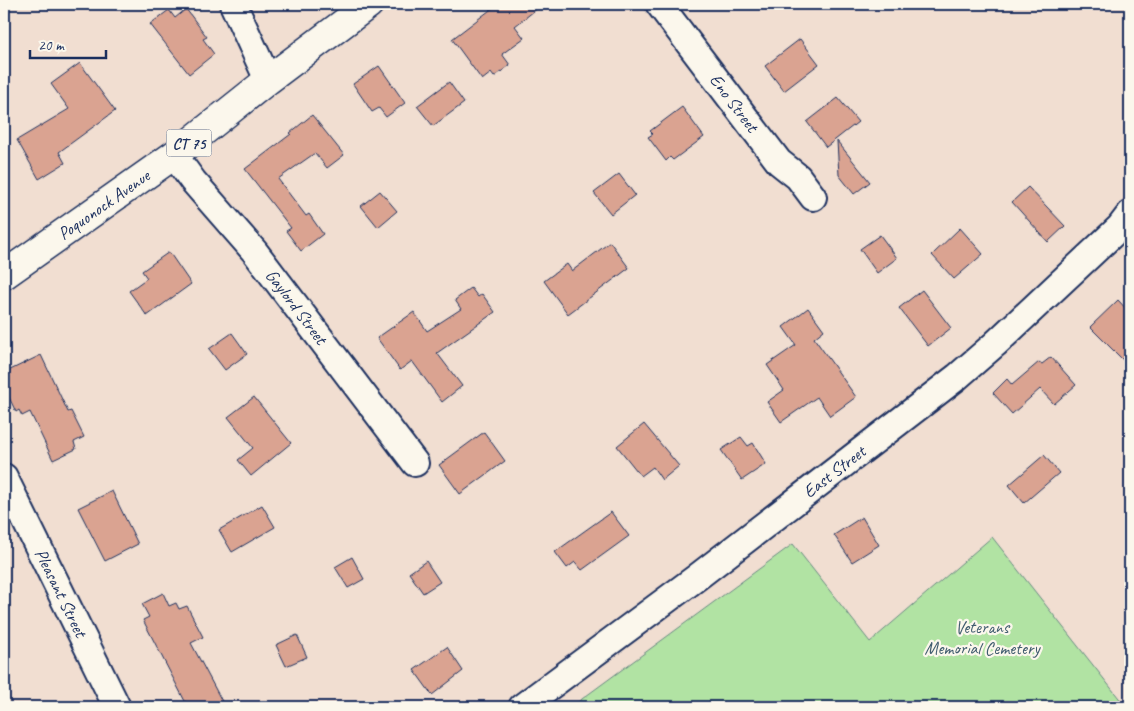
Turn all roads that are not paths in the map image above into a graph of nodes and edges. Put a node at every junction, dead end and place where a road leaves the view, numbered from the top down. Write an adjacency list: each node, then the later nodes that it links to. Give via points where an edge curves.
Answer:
1 (233, 4): 4 (street)
2 (369, 4): 4 (main road, Poquonock Avenue / CT 75)
3 (659, 4): 6 (street, Eno Street, via 779,162 798,177)
4 (268, 80): 5 (main road, Poquonock Avenue / CT 75)
5 (174, 154): 8 (main road, Poquonock Avenue / CT 75); 9 (street, Gaylord Street, via 255,252)
6 (813, 197)
7 (1127, 226): 12 (street, East Street, via 957,377)
8 (4, 275)
9 (415, 463)
10 (4, 477): 11 (street, Pleasant Street)
11 (117, 707)
12 (522, 707)

